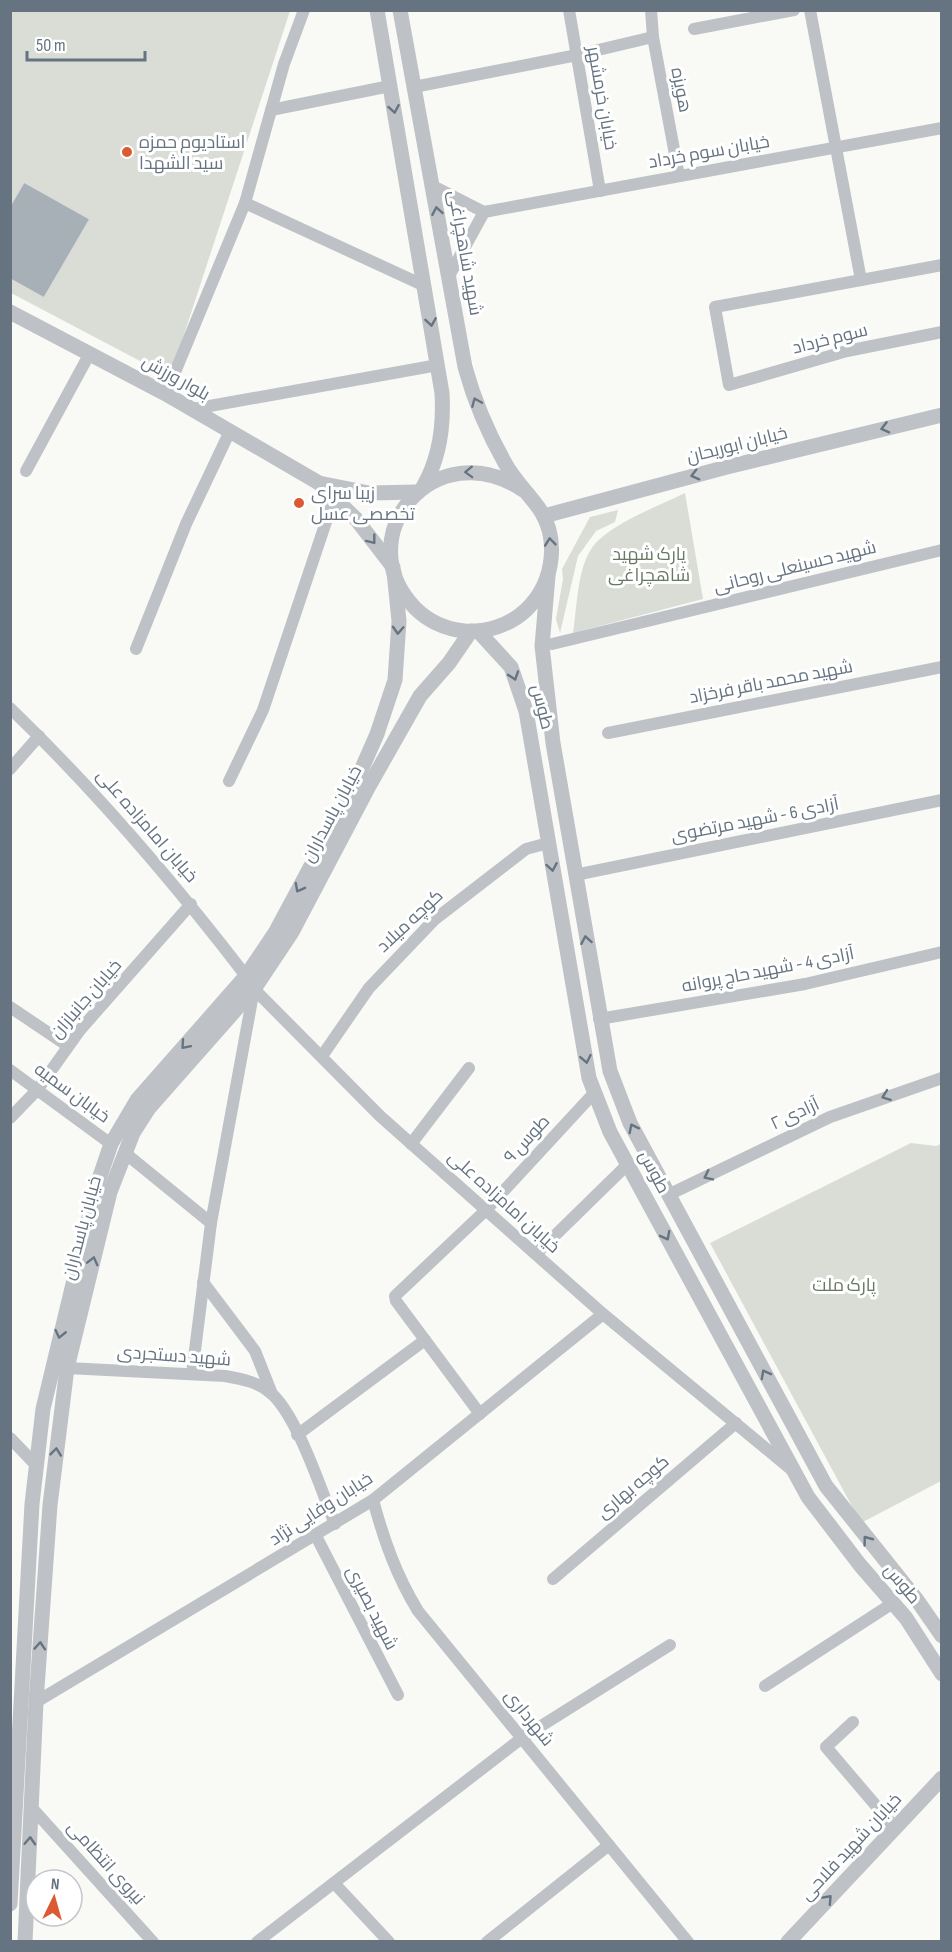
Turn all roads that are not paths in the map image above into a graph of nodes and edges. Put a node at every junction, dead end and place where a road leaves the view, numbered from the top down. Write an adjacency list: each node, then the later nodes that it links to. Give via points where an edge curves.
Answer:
1 (304, 10): 13 (street)
2 (376, 10): 11 (street)
3 (400, 10): 12 (street, شهید شاهچراغی)
4 (569, 10): 10 (street, خیابان خرمشهر)
5 (651, 10): 9 (street, هویزه)
6 (794, 10): 8 (street)
7 (810, 10): 15 (street)
8 (694, 29)
9 (653, 36): 10 (street); 16 (street, هویزه)
10 (577, 55): 12 (street); 18 (street, خیابان خرمشهر)
11 (390, 86): 13 (street); 24 (street, one-way to 24)
12 (414, 87): 17 (street, شهید شاهچراغی)
13 (271, 110): 19 (street)
14 (942, 128): 15 (street, خیابان سوم خرداد)
15 (836, 147): 16 (street, خیابان سوم خرداد); 23 (street)
16 (679, 176): 18 (street, خیابان سوم خرداد)
17 (433, 186): 20 (street); 22 (street, شهید شاهچراغی, one-way to 17)
18 (600, 191): 20 (street, خیابان سوم خرداد)
19 (245, 203): 24 (street); 29 (street)
20 (484, 212): 22 (street)
21 (942, 265): 23 (street)
22 (449, 279): 24 (street); 35 (street, شهید شاهچراغی, one-way to 22, via 505,464 473,394)
23 (861, 280): 26 (street, سوم خرداد, via 715,307 729,385 847,351)
24 (425, 286): 28 (street, one-way to 28)
25 (10, 312): 27 (street, بلوار ورزش)
26 (942, 333)
27 (90, 354): 29 (street, بلوار ورزش); 33 (street)
28 (438, 365): 30 (street); 36 (street, via 441,437 431,474)
29 (166, 394): 30 (street, بلوار ورزش)
30 (193, 409): 32 (street, بلوار ورزش)
31 (942, 415): 38 (street, خیابان ابوریحان, one-way to 38)
32 (230, 431): 34 (street, بلوار ورزش); 44 (street, via 186,524)
33 (26, 471)
34 (319, 483): 36 (street, via 369,493); 37 (street)
35 (523, 490): 36 (street, one-way to 36, via 496,475 465,472 442,477); 38 (street)
36 (420, 491): 40 (street, via 401,513 395,527)
37 (334, 498): 40 (street, one-way to 40, via 356,519); 50 (street, via 263,710)
38 (544, 516): 41 (street, one-way to 38, via 552,544)
39 (942, 550): 43 (street, شهید حسینعلی روحانی)
40 (394, 570): 42 (street, via 400,588 420,612 446,627); 56 (street, خیابان پاسداران, one-way to 56, via 399,621 395,680 377,734 356,782 275,933)
41 (548, 576): 42 (street, via 533,603 521,614 494,628); 53 (street, طوس, via 542,646)
42 (475, 631): 52 (street, طوس, one-way to 52, via 511,667 526,711); 57 (street, خیابان پاسداران, via 420,696 292,932)
43 (552, 644)
44 (136, 649)
45 (942, 667): 47 (street, شهید محمد باقر فرخزاد)
46 (10, 708): 48 (street, خیابان امامزاده علی)
47 (608, 733)
48 (39, 736): 49 (street); 54 (street, خیابان امامزاده علی, via 74,770)
49 (10, 769)
50 (229, 782)
51 (942, 800): 53 (street, آزادی 6 - شهید مرتضوی)
52 (548, 843): 61 (street, کوچه میلاد, via 526,849 434,920 369,988); 66 (street, طوس, one-way to 66)
53 (575, 875): 59 (street, طوس, one-way to 53)
54 (191, 904): 56 (street, خیابان امامزاده علی); 60 (street, خیابان جانبازان)
55 (942, 951): 59 (street, آزادی 4 - شهید حاج پروانه, via 805,984)
56 (246, 976): 68 (street, خیابان پاسداران, one-way to 68, via 137,1100)
57 (254, 989): 61 (street, خیابان امامزاده علی); 70 (street, خیابان پاسداران, via 149,1108); 74 (street)
58 (10, 1007): 60 (street)
59 (600, 1019): 72 (street, طوس, one-way to 59, via 630,1123 610,1071)
60 (68, 1046): 65 (street, خیابان جانبازان)
61 (322, 1056): 69 (street, خیابان امامزاده علی)
62 (469, 1068): 69 (street)
63 (10, 1070): 65 (street, خیابان سمیه)
64 (942, 1078): 72 (street, آزادی ۲, one-way to 72, via 830,1117)
65 (38, 1089): 67 (street, خیابان جانبازان); 68 (street, خیابان سمیه)
66 (595, 1092): 71 (street, طوس, via 610,1132); 73 (street, طوس ۹)
67 (10, 1118)
68 (111, 1144): 87 (street, خیابان پاسداران, one-way to 87, via 64,1316 43,1409)
69 (411, 1144): 73 (street, خیابان امامزاده علی)
70 (125, 1153): 74 (street); 79 (street, خیابان پاسداران, one-way to 70, via 110,1192)
71 (628, 1164): 75 (street); 83 (street, طوس, one-way to 83)
72 (668, 1195): 94 (street, طوس, one-way to 72, via 826,1486)
73 (486, 1210): 75 (street, خیابان امامزاده علی); 78 (street, طوس ۹, via 397,1292 396,1301)
74 (211, 1223): 76 (street)
75 (536, 1254): 77 (street, خیابان امامزاده علی)
76 (203, 1282): 80 (street); 81 (street, via 255,1351)
77 (603, 1314): 82 (street, خیابان وفایی نژاد); 84 (street, خیابان امامزاده علی)
78 (425, 1340): 82 (street, طوس ۹); 85 (street)
79 (67, 1368): 80 (street, شهید دستجردی); 99 (street, خیابان پاسداران, one-way to 79, via 50,1505)
80 (192, 1374): 81 (street, شهید دستجردی, via 250,1381)
81 (272, 1394): 85 (street, شهید دستجردی, via 288,1414)
82 (480, 1414): 89 (street, خیابان وفایی نژاد)
83 (766, 1421): 84 (street, via 755,1427); 88 (street, طوس)
84 (739, 1425): 88 (street, خیابان امامزاده علی); 92 (street, کوچه بهاری)
85 (297, 1435): 90 (street, شهید دستجردی)
86 (10, 1438): 87 (street)
87 (36, 1465): 108 (street, خیابان پاسداران)
88 (795, 1473): 93 (street, طوس, via 808,1497)
89 (373, 1500): 90 (street, خیابان وفایی نژاد); 101 (street, شهرداری, via 387,1548 418,1611)
90 (335, 1524): 91 (street, خیابان وفایی نژاد)
91 (316, 1536): 98 (street, شهید بصیری); 99 (street, خیابان وفایی نژاد)
92 (553, 1579)
93 (893, 1603): 96 (street, طوس); 97 (street)
94 (942, 1636)
95 (670, 1645): 101 (street)
96 (942, 1674)
97 (765, 1686)
98 (398, 1695)
99 (36, 1702): 103 (street, خیابان پاسداران)
100 (853, 1722): 104 (street, via 826,1747)
101 (522, 1738): 105 (street, شهرداری); 107 (street)
102 (942, 1778): 104 (street, خیابان شهید فلاحی)
103 (32, 1808): 106 (street, خیابان پاسداران, one-way to 103); 109 (street, نیروی انتظامی)
104 (895, 1828): 114 (street, خیابان شهید فلاحی, one-way to 104)
105 (609, 1845): 112 (street); 113 (street, شهرداری)
106 (29, 1868)
107 (334, 1882): 110 (street); 111 (street)
108 (10, 1906)
109 (153, 1941)
110 (257, 1941)
111 (389, 1941)
112 (487, 1941)
113 (688, 1941)
114 (788, 1941)

